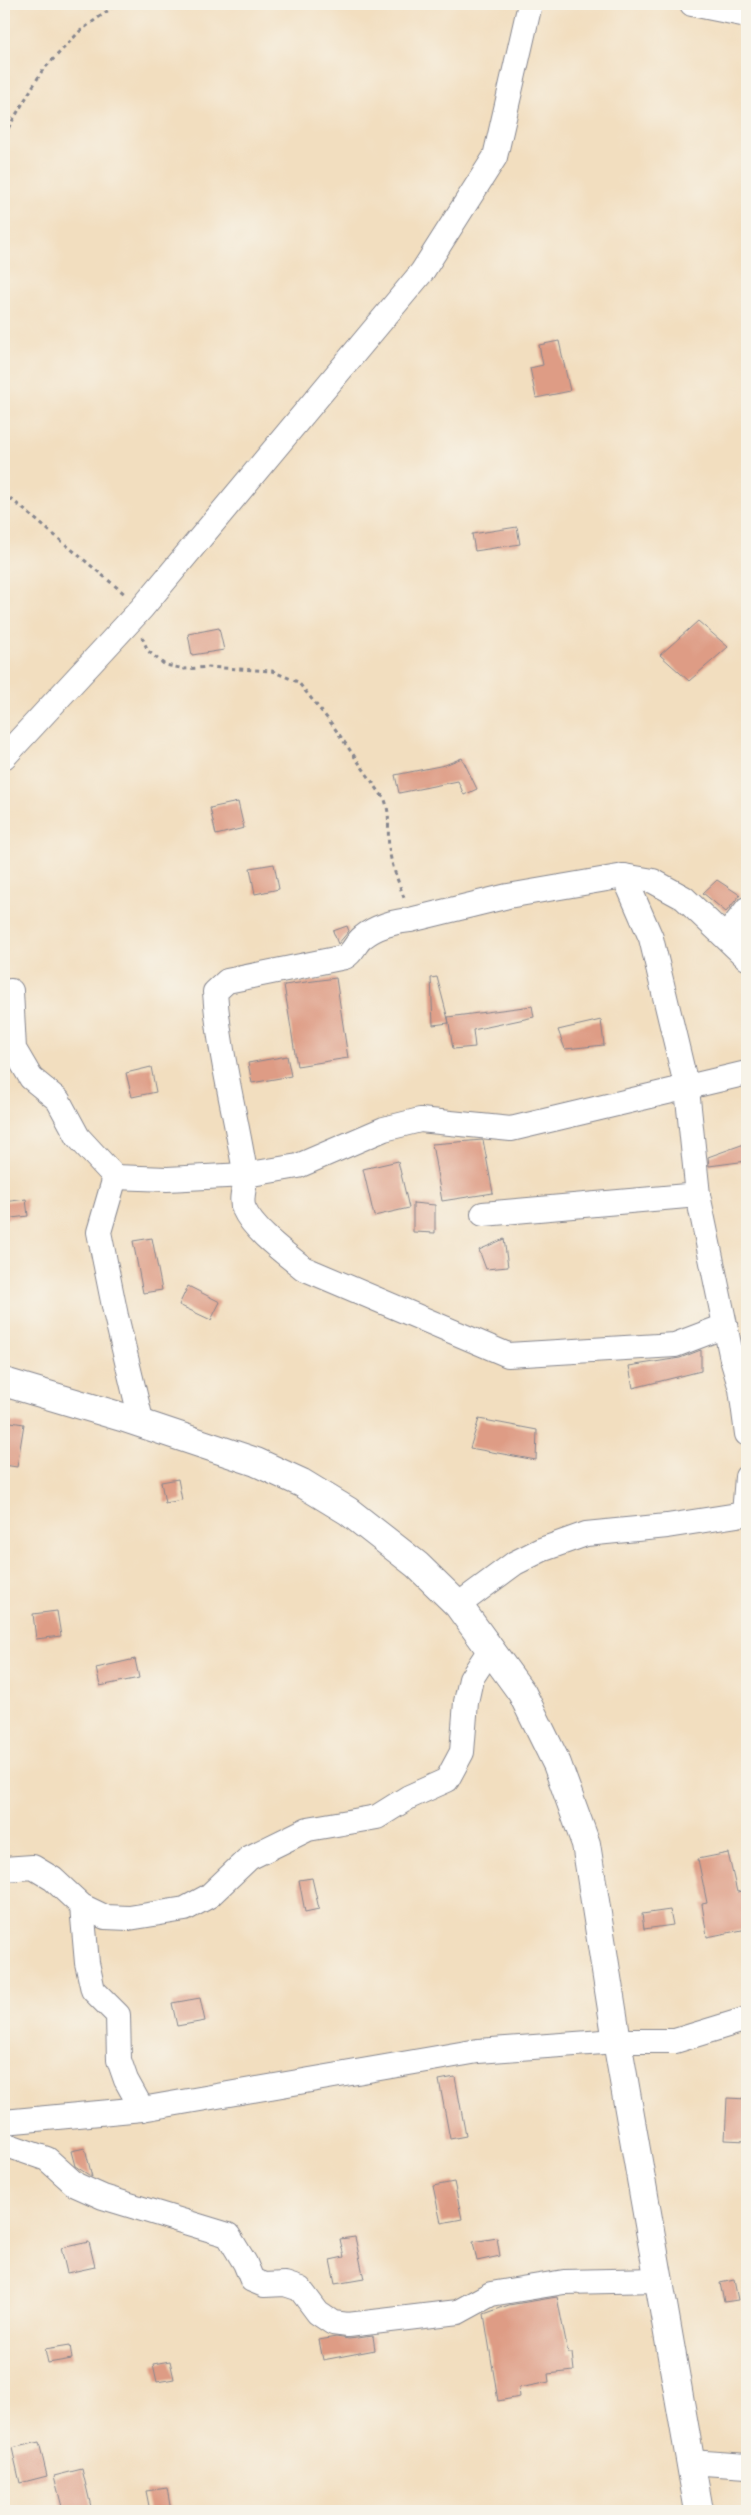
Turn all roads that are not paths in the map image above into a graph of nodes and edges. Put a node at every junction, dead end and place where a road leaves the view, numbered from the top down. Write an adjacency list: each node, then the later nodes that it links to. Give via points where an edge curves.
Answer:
1 (530, 4): 4 (street, via 495,157 422,272 142,608)
2 (692, 4): 3 (street)
3 (747, 15)
4 (4, 757)
5 (624, 876): 7 (street, via 653,881 684,898); 11 (street, via 651,938); 12 (street, via 508,896 395,921 362,937 353,952 345,957 227,981 215,992 224,1070)
6 (747, 910): 7 (street)
7 (726, 936): 8 (street)
8 (747, 958)
9 (11, 991): 13 (street, via 14,1049 31,1078 58,1100 78,1137)
10 (747, 1072): 11 (street)
11 (687, 1089): 12 (street, via 511,1129 420,1120 384,1129 298,1166); 14 (street)
12 (245, 1175): 13 (street, via 167,1179); 16 (street, via 243,1209 277,1247 303,1268 508,1355 676,1345)
13 (115, 1177): 18 (street, via 100,1232)
14 (698, 1195): 15 (street); 16 (street)
15 (483, 1214)
16 (725, 1326): 19 (street, via 741,1389)
17 (4, 1382): 18 (main road)
18 (142, 1424): 22 (main road, via 256,1462 302,1484 348,1511 417,1565)
19 (747, 1434)
20 (747, 1477): 21 (street)
21 (746, 1514): 22 (street, via 586,1534 515,1563)
22 (458, 1604): 23 (main road)
23 (491, 1648): 25 (street, via 471,1679 462,1752 448,1780 409,1797 377,1817 308,1829 249,1858 209,1896 185,1909 129,1918 106,1917); 27 (main road, via 522,1693 557,1764 586,1844)
24 (4, 1869): 25 (street, via 33,1867 53,1879)
25 (82, 1906): 28 (street, via 93,1990 118,2014 119,2060)
26 (747, 2019): 27 (street, via 676,2041)
27 (617, 2041): 28 (street, via 478,2051); 31 (main road)
28 (142, 2109): 29 (street)
29 (4, 2122)
30 (4, 2144): 31 (street, via 47,2159 76,2185 103,2197 228,2235 252,2280 264,2285 285,2284 300,2289 318,2313 333,2323 458,2312 491,2294 564,2282)
31 (658, 2280): 32 (main road)
32 (690, 2462): 33 (street); 34 (main road)
33 (747, 2466)
34 (698, 2511)

